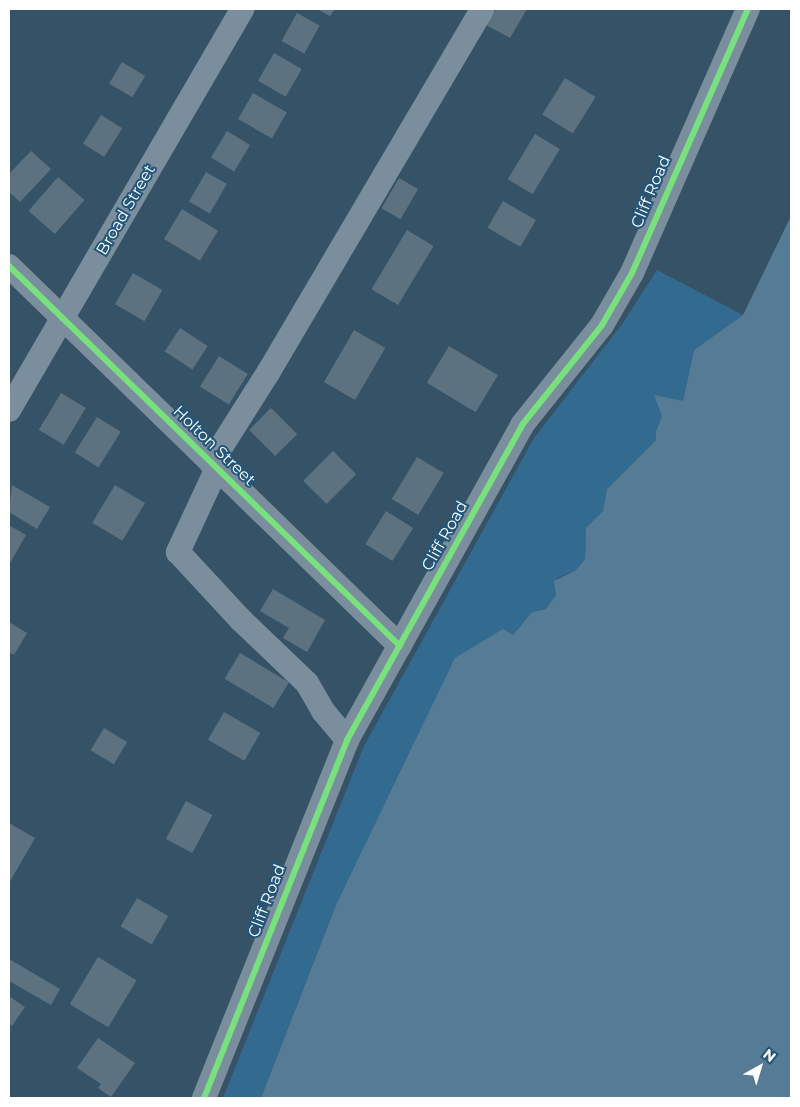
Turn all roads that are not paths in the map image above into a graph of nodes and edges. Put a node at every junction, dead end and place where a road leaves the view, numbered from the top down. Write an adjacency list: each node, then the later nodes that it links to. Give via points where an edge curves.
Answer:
1 (242, 9): 5 (street, Broad Street)
2 (482, 9): 7 (street)
3 (748, 9): 8 (street, Cliff Road, via 632,273 602,325 522,424)
4 (9, 266): 5 (street, Holton Street)
5 (62, 318): 6 (street, Broad Street); 7 (street, Holton Street)
6 (9, 410)
7 (214, 465): 8 (street, Holton Street); 9 (street, via 178,552 241,620 307,683)
8 (400, 646): 9 (street, Cliff Road)
9 (347, 740): 10 (street, Cliff Road)
10 (204, 1098)

